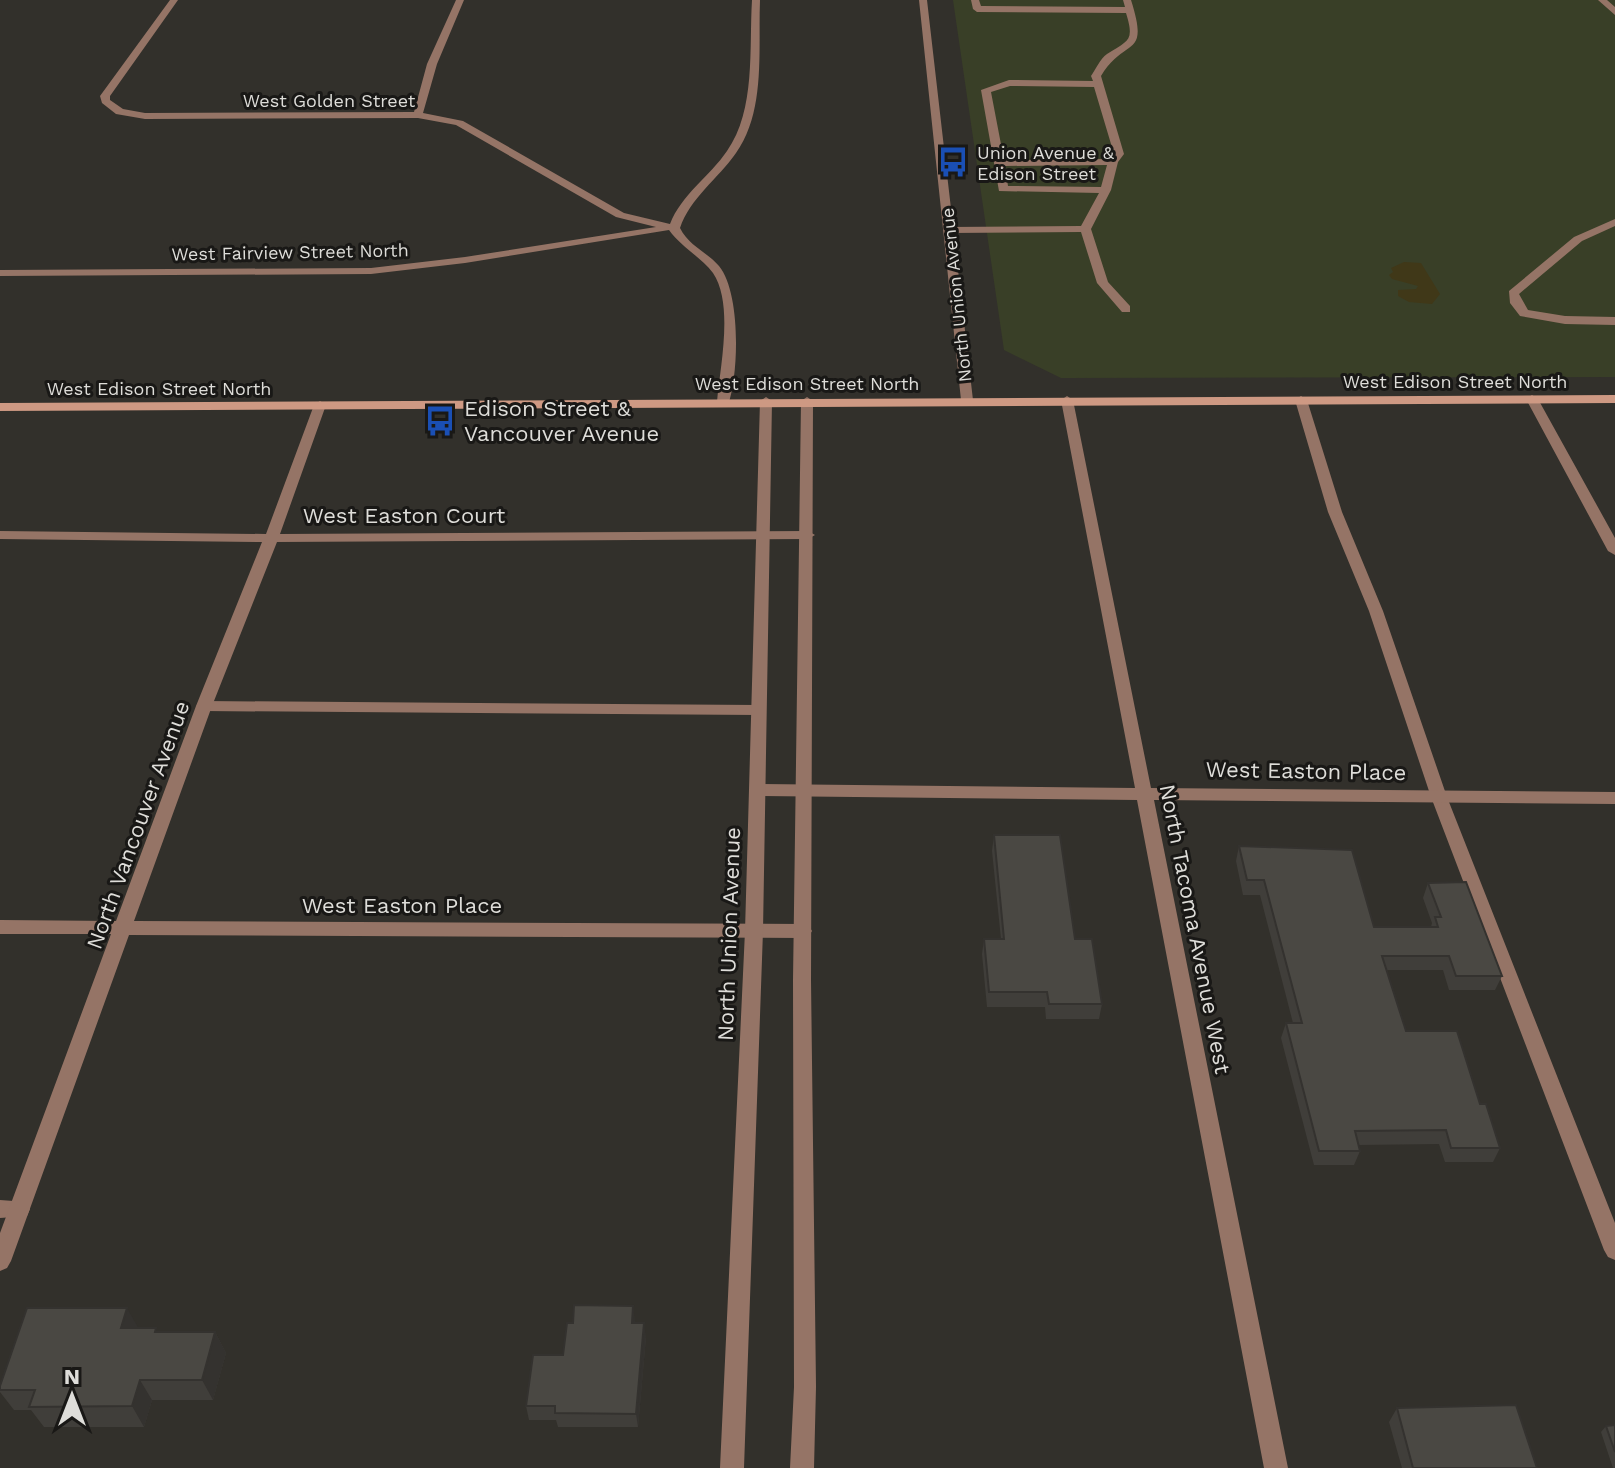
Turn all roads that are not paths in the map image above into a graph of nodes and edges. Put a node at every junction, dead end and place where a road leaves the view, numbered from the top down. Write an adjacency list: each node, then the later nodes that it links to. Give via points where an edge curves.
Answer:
1 (174, 0): 11 (street, West Golden Street, via 109,90 105,101 120,112)
2 (460, 0): 11 (street, via 432,64)
3 (756, 0): 16 (street, via 749,100 739,139 708,184 676,216)
4 (923, 0): 18 (street, North Union Avenue)
5 (975, 0): 7 (street, via 977,9)
6 (1602, 0): 9 (street)
7 (1079, 4): 8 (street)
8 (1129, 5): 10 (street, via 1133,37 1128,47 1107,58 1096,76)
9 (1615, 12)
10 (1099, 84): 12 (street, via 1119,154); 13 (street, via 1009,83 986,90)
11 (418, 115): 16 (street, West Golden Street, via 459,123 620,215)
12 (1113, 162): 13 (street); 14 (street)
13 (999, 163): 14 (street, via 1003,189)
14 (1106, 190): 17 (street)
15 (1615, 222): 21 (street, via 1578,239 1513,293 1524,313)
16 (674, 228): 19 (street, West Fairview Street North, via 371,271); 29 (street, via 715,268 729,294)
17 (1085, 229): 18 (street); 20 (street, via 1103,283)
18 (949, 230): 24 (street, North Union Avenue)
19 (0, 273)
20 (1126, 309)
21 (1615, 321)
22 (1532, 399): 23 (main road, West Edison Street North); 26 (main road, West Edison Street North); 36 (street)
23 (1615, 399)
24 (967, 400): 25 (main road, West Edison Street North); 28 (main road, West Edison Street North)
25 (1067, 400): 26 (main road, West Edison Street North); 41 (street, North Tacoma Avenue West)
26 (1301, 400): 42 (street, via 1335,512 1376,611)
27 (766, 401): 28 (main road, West Edison Street North); 29 (main road, West Edison Street North); 32 (street, North Union Avenue)
28 (807, 401): 34 (street)
29 (723, 402): 30 (main road, West Edison Street North)
30 (320, 405): 31 (main road, West Edison Street North); 35 (street, North Vancouver Avenue)
31 (0, 407)
32 (761, 534): 34 (street, West Easton Court); 35 (street, West Easton Court); 38 (street, North Union Avenue)
33 (0, 535): 35 (street, West Easton Court)
34 (808, 535): 40 (street)
35 (270, 538): 37 (street, North Vancouver Avenue)
36 (1615, 551)
37 (204, 706): 38 (street); 45 (street, North Vancouver Avenue)
38 (758, 710): 39 (street, North Union Avenue)
39 (758, 790): 40 (street, West Easton Place); 46 (street, North Union Avenue)
40 (805, 790): 41 (street, West Easton Place); 47 (street)
41 (1143, 794): 42 (street, West Easton Place); 53 (street, North Tacoma Avenue West)
42 (1439, 797): 43 (street, West Easton Place); 49 (street)
43 (1615, 798)
44 (0, 927): 45 (street, West Easton Place)
45 (124, 927): 46 (street, West Easton Place); 48 (street, North Vancouver Avenue)
46 (754, 931): 47 (street, West Easton Place); 51 (street, North Union Avenue)
47 (803, 931): 52 (street)
48 (10, 1209): 50 (street, North Vancouver Avenue)
49 (1615, 1250)
50 (0, 1261)
51 (732, 1468)
52 (802, 1468)
53 (1276, 1468)

